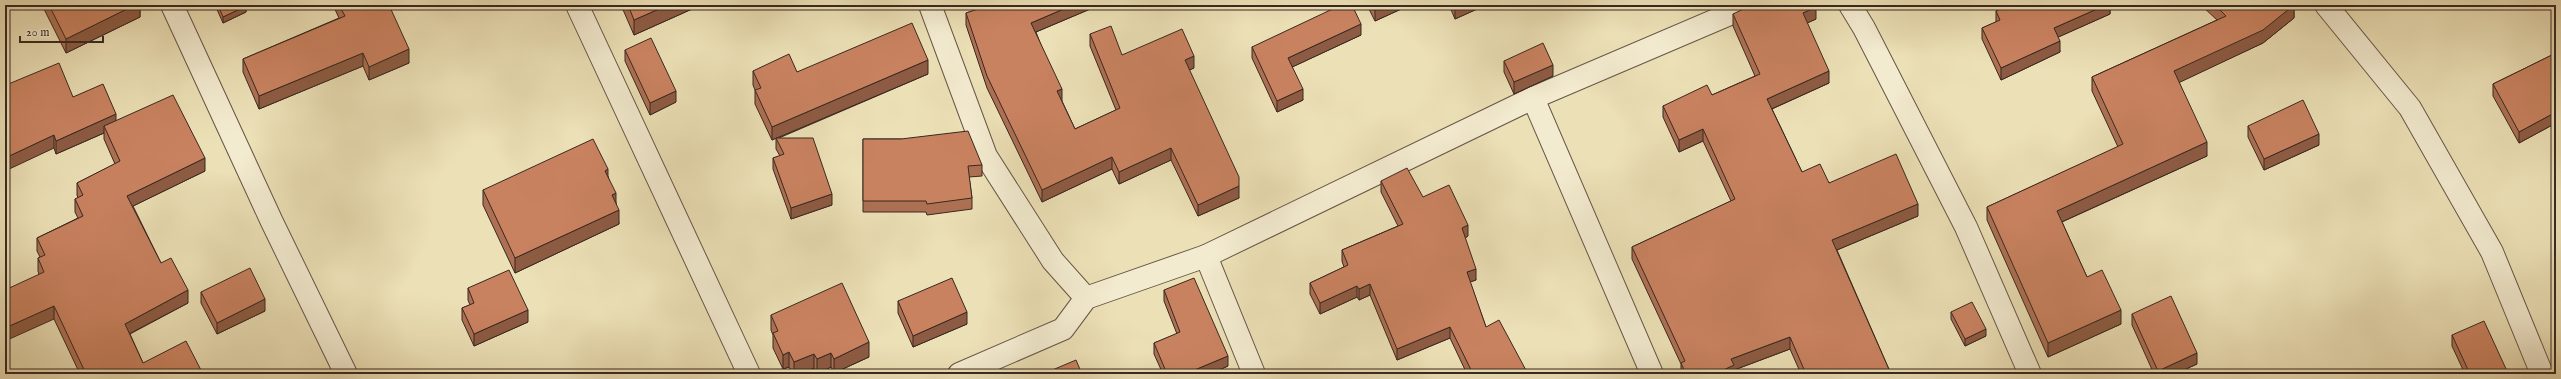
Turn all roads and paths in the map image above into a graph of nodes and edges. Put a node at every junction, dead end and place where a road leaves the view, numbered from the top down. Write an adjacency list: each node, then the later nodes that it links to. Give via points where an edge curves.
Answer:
1 (172, 5): 10 (street, via 272,222)
2 (577, 5): 11 (street)
3 (930, 5): 9 (street, via 986,156 1053,261)
4 (1751, 5): 7 (street)
5 (1850, 5): 15 (street, via 1966,227)
6 (2326, 5): 16 (street, via 2410,108 2492,252)
7 (1533, 98): 8 (street); 14 (street)
8 (1206, 256): 9 (street); 13 (street)
9 (1086, 298): 12 (street, via 1063,329)
10 (346, 374)
11 (749, 374)
12 (959, 374)
13 (1254, 374)
14 (1652, 374)
15 (2030, 374)
16 (2542, 374)

